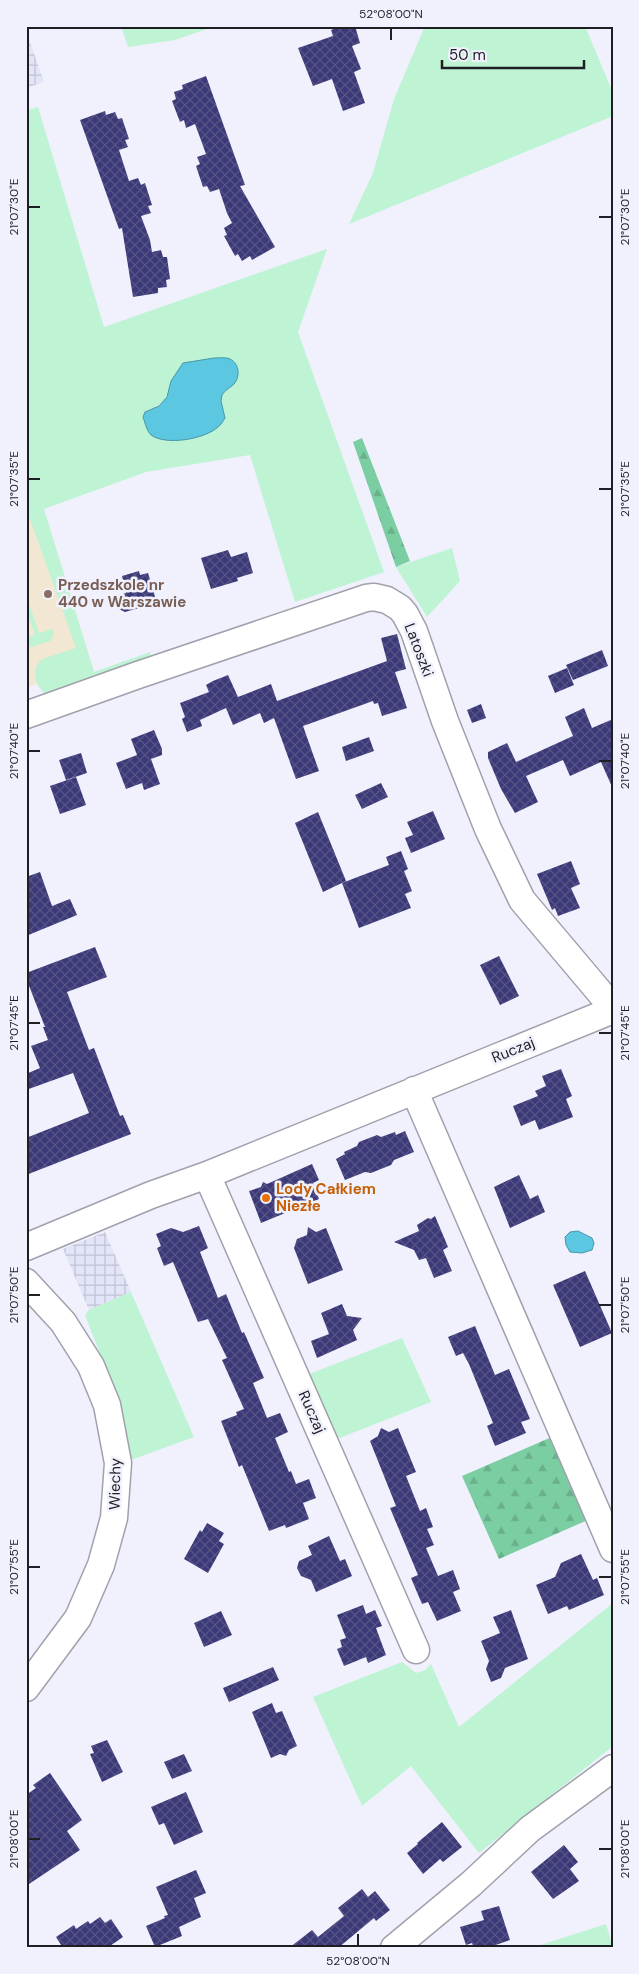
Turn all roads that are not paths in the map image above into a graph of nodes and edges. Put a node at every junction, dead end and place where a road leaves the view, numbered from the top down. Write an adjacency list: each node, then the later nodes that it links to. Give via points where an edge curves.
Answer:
1 (26, 715): 2 (street, Latoszki, via 366,598 387,600 400,608 414,630 484,820 522,900)
2 (613, 1009): 3 (street, Ruczaj)
3 (414, 1090): 4 (street, Ruczaj); 7 (street)
4 (207, 1175): 5 (street, Ruczaj); 8 (street, Ruczaj)
5 (26, 1247)
6 (26, 1282): 9 (street, Wiechy, via 63,1322 91,1366 107,1405 118,1463 114,1518 101,1565 78,1618)
7 (613, 1549)
8 (416, 1650)
9 (26, 1688)
10 (613, 1768): 11 (street, via 530,1829 471,1884)
11 (394, 1948)

